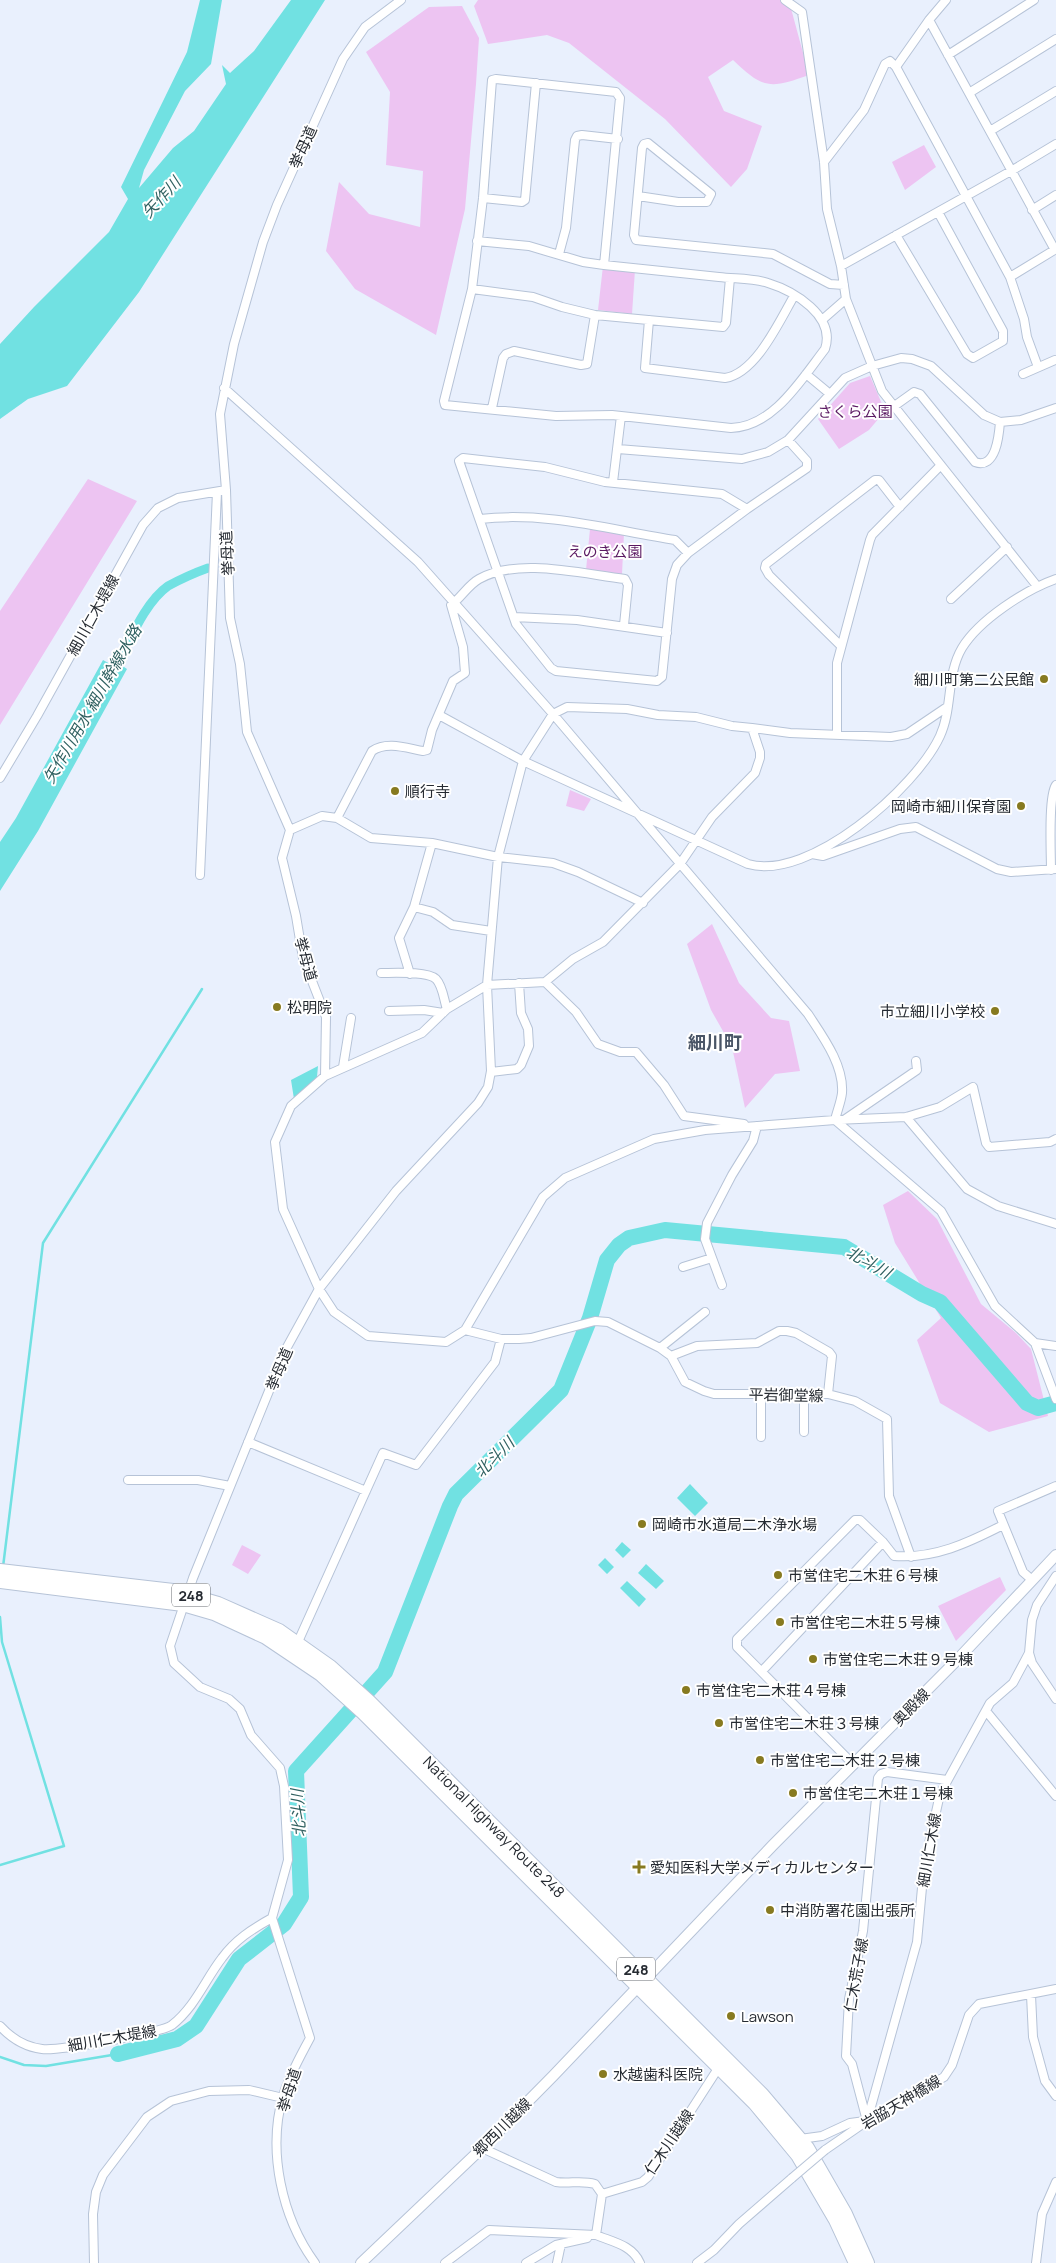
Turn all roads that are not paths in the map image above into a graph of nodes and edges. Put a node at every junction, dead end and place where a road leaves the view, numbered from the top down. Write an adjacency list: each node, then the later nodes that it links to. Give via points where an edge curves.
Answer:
1 (401, 0): 43 (street, 挙母道, via 365,27 343,59 327,92 263,242)
2 (785, 0): 15 (street, via 802,12)
3 (946, 0): 5 (street)
4 (1034, 0): 7 (street)
5 (929, 20): 7 (street); 8 (street)
6 (1056, 39): 11 (street)
7 (948, 55): 11 (street)
8 (896, 67): 15 (street, via 890,61 885,64 864,110); 19 (street)
9 (536, 83): 13 (street, via 616,92 620,98); 20 (street, via 525,200); 20 (street, via 492,80)
10 (1056, 91): 12 (street)
11 (969, 93): 12 (street)
12 (990, 131): 16 (street)
13 (618, 139): 26 (street, via 582,135 575,140 566,228); 27 (street)
14 (1056, 144): 16 (street)
15 (824, 162): 28 (street, via 828,209)
16 (1011, 171): 19 (street); 21 (street)
17 (1056, 195): 21 (street)
18 (638, 196): 18 (street, via 642,148 648,142 711,194 707,202 678,202); 31 (street, via 636,240 773,254 830,284)
19 (966, 196): 22 (street); 29 (street)
20 (482, 198): 24 (street)
21 (1032, 210): 25 (street)
22 (938, 212): 23 (street); 23 (street, via 1003,331 1003,341 973,358)
23 (896, 235): 28 (street)
24 (477, 241): 26 (street, via 529,246); 32 (street)
25 (1055, 250): 29 (street)
26 (559, 254): 27 (street, via 583,262)
27 (604, 264): 30 (street)
28 (841, 266): 31 (street)
29 (1010, 277): 40 (street)
30 (730, 278): 33 (street, via 767,283); 36 (street, via 723,327)
31 (844, 285): 34 (street)
32 (472, 289): 35 (street, via 533,297); 46 (street, via 444,403)
33 (794, 296): 36 (street, via 764,346 746,368 732,377 645,368); 37 (street, via 813,307)
34 (846, 299): 37 (street); 39 (street)
35 (595, 314): 36 (street); 46 (street, via 589,361 585,365 514,351 506,354)
36 (649, 320)
37 (822, 320): 41 (street, via 827,345)
38 (1055, 360): 40 (street)
39 (872, 366): 44 (street, via 846,378); 45 (street, via 882,391); 49 (street, via 901,358 931,366 984,415)
40 (1038, 367): 42 (street)
41 (806, 374): 44 (street); 48 (street, via 770,414 745,427)
42 (1022, 374)
43 (224, 388): 54 (street, 挙母道, via 220,414); 64 (street, via 418,562)
44 (830, 394): 50 (street)
45 (893, 406): 49 (street, via 914,392 920,394 979,463 995,452); 52 (street)
46 (492, 408): 48 (street, via 556,416)
47 (1056, 408): 49 (street, via 1021,420)
48 (621, 416): 51 (street)
49 (1000, 422)
50 (788, 440): 51 (street, via 768,452 742,459); 56 (street, via 806,461 807,468)
51 (618, 449): 53 (street)
52 (941, 465): 55 (street); 58 (street)
53 (613, 482): 56 (street, via 722,494); 57 (street, via 545,467 461,458)
54 (221, 491): 75 (street, 細川仁木堤線, via 178,498 158,508 143,525); 79 (street, 挙母道, via 230,618 240,664 248,732); 86 (street)
55 (900, 506): 68 (street, via 872,535); 68 (street, via 879,480 875,480 766,564 769,575)
56 (747, 509): 59 (street)
57 (480, 519): 59 (street, via 506,516 558,520 675,540); 60 (street)
58 (1007, 547): 62 (street); 63 (street)
59 (688, 553): 67 (street, via 673,573)
60 (498, 572): 64 (street, via 478,579); 65 (street); 66 (street, via 530,568 625,579 628,585)
61 (1056, 579): 62 (street)
62 (1037, 586): 69 (street, via 978,629 962,648 952,674)
63 (951, 599)
64 (455, 602): 70 (street); 71 (street, via 451,605 463,647 465,674 453,681)
65 (514, 617): 66 (street); 67 (street, via 517,626 553,670 657,681 662,677)
66 (624, 625): 67 (street)
67 (667, 633)
68 (840, 645): 73 (street, via 836,672)
69 (947, 707): 73 (street, via 901,736); 82 (street, via 945,723 922,767 890,800 849,833)
70 (553, 714): 72 (street, via 567,707 627,709); 74 (street); 77 (street)
71 (439, 716): 74 (street); 78 (street, via 426,750 380,746 372,751)
72 (752, 728): 73 (street); 80 (street, via 760,752 755,773 712,817)
73 (836, 733)
74 (523, 761): 77 (street); 83 (street)
75 (0, 778)
76 (1056, 785): 85 (street, via 1052,805)
77 (633, 811): 80 (street); 84 (street)
78 (337, 818): 79 (street, via 322,816); 81 (street, via 371,838)
79 (290, 830): 101 (street, 挙母道, via 282,858 302,958 326,1017)
80 (695, 840): 82 (street, via 756,866 775,867); 84 (street)
81 (432, 843): 83 (street); 88 (street)
82 (812, 854): 85 (street, via 823,856 900,829 916,828 996,869 1011,872)
83 (498, 857): 87 (street, via 553,863); 89 (street)
84 (680, 864): 87 (street); 103 (street, via 815,1025 841,1079 842,1092)
85 (1054, 869)
86 (200, 875)
87 (643, 903): 92 (street, via 602,942 573,958)
88 (414, 907): 89 (street, via 433,912 452,925); 91 (street, via 399,938)
89 (491, 931): 94 (street)
90 (381, 973): 91 (street)
91 (410, 974): 95 (street, via 437,980)
92 (545, 982): 93 (street); 105 (street, via 576,1012 598,1044 620,1052 636,1052 664,1085 684,1116)
93 (519, 983): 94 (street); 100 (street, via 528,1046 521,1065 516,1069)
94 (487, 984): 95 (street); 100 (street)
95 (445, 1011): 96 (street); 99 (street, via 422,1033)
96 (389, 1012)
97 (351, 1018): 99 (street)
98 (916, 1061): 104 (street, via 917,1070)
99 (343, 1067): 101 (street)
100 (491, 1072): 111 (street, 挙母道, via 488,1088 478,1104 396,1191)
101 (325, 1076): 111 (street, via 291,1106 275,1142 283,1209)
102 (906, 1117): 104 (street); 106 (street, via 940,1107 973,1087 988,1147); 107 (street, via 967,1189 998,1206)
103 (835, 1120): 104 (street); 105 (street); 115 (street, via 941,1211 995,1306)
104 (844, 1120)
105 (757, 1126): 108 (street, via 753,1141 707,1223 705,1239); 113 (street, via 705,1130 654,1139 560,1180 543,1197)
106 (1056, 1139)
107 (1056, 1224)
108 (712, 1258): 109 (street); 110 (street)
109 (683, 1267)
110 (722, 1285)
111 (319, 1289): 113 (street, via 334,1312 368,1336 446,1342); 125 (street, 挙母道, via 286,1349)
112 (705, 1312): 117 (street)
113 (465, 1330): 114 (street)
114 (501, 1339): 117 (street, 平岩御堂線, via 531,1338 595,1321 608,1322); 129 (street, via 495,1362 416,1465 383,1453)
115 (1035, 1343): 116 (street); 122 (street)
116 (1056, 1346)
117 (660, 1348): 118 (street, 平岩御堂線)
118 (671, 1356): 119 (street, 平岩御堂線, via 686,1382 704,1391); 121 (street, via 697,1346 757,1342 779,1331 796,1333 832,1356)
119 (761, 1394): 120 (street, 平岩御堂線); 124 (street)
120 (804, 1394): 121 (street, 平岩御堂線); 123 (street)
121 (828, 1394): 133 (street, 平岩御堂線, via 855,1401 887,1419 889,1496)
122 (1056, 1399)
123 (804, 1432)
124 (761, 1437)
125 (248, 1442): 127 (street, 挙母道); 129 (street)
126 (128, 1480): 127 (street, via 198,1480)
127 (230, 1486): 138 (street, 挙母道)
128 (1056, 1486): 130 (street, via 998,1510)
129 (366, 1491): 139 (street)
130 (1003, 1525): 133 (street, via 971,1542 938,1553); 136 (street, via 1024,1572)
131 (883, 1542): 133 (street, via 894,1556); 141 (street); 141 (street, via 860,1520 855,1520 737,1639 736,1647)
132 (1056, 1555): 136 (street, 奥殿線)
133 (911, 1557)
134 (0, 1571): 138 (highway, National Highway Route 248 / 248)
135 (1056, 1576): 140 (street, 細川仁木線, via 1037,1604)
136 (1031, 1579): 145 (street, 奥殿線)
137 (0, 1581): 138 (highway, National Highway Route 248 / 248)
138 (185, 1599): 139 (highway, National Highway Route 248 / 248, via 218,1604 279,1631); 142 (highway, National Highway Route 248 / 248, via 266,1637); 148 (street, 挙母道, via 170,1646 174,1663 200,1687 229,1699 240,1710 251,1735 280,1768 288,1860)
139 (297, 1644): 142 (highway, National Highway Route 248 / 248, via 330,1667)
140 (1029, 1653): 143 (street); 144 (street, 細川仁木線, via 1013,1683 990,1703)
141 (762, 1671): 145 (street)
142 (353, 1695): 149 (highway, National Highway Route 248 / 248)
143 (1056, 1699)
144 (986, 1711): 146 (street, 細川仁木線); 147 (street)
145 (854, 1765): 149 (street, 奥殿線, via 773,1845)
146 (947, 1780): 156 (street, 細川仁木線, via 940,1794 924,1866 917,1942); 156 (street, 仁木荒子線, via 887,1772 878,1778 864,1931 849,1999 846,2056 852,2064)
147 (1056, 1796)
148 (272, 1918): 152 (street, 細川仁木堤線, via 234,1943 187,2012 170,2027 145,2035 43,2049 24,2045); 155 (street, 挙母道, via 310,2038)
149 (643, 1983): 153 (highway, National Highway Route 248 / 248); 157 (highway, National Highway Route 248 / 248, via 762,2095); 158 (street, 郷西川越線)
150 (1056, 1989): 151 (street, 岩脇天神橋線)
151 (1031, 1995): 154 (street, via 1033,2037 1045,2081); 156 (street, 岩脇天神橋線, via 979,2004 969,2015 952,2065 944,2078)
152 (0, 2026)
153 (719, 2068): 160 (street, 仁木川越線, via 648,2177 642,2182); 173 (highway, National Highway Route 248 / 248, via 755,2103 798,2155 836,2220)
154 (1056, 2096)
155 (283, 2098): 164 (street, via 249,2090 208,2091 171,2101 147,2118 103,2175 96,2192); 165 (street, 挙母道, via 276,2137 285,2205 303,2246)
156 (867, 2121): 157 (street, via 850,2123 822,2136); 163 (street, 岩脇天神橋線, bridge, via 792,2178)
157 (800, 2138): 174 (highway, National Highway Route 248 / 248, via 845,2214)
158 (482, 2148): 160 (street, via 556,2182 595,2184); 166 (street, 郷西川越線)
159 (1056, 2184): 175 (street, via 1042,2214)
160 (602, 2194): 161 (street)
161 (596, 2235): 162 (street); 167 (street, via 489,2230); 170 (street, via 626,2247 635,2253)
162 (562, 2244): 168 (street); 169 (street)
163 (714, 2250): 171 (street); 172 (street)
164 (94, 2263)
165 (315, 2263)
166 (362, 2263)
167 (445, 2263)
168 (526, 2263)
169 (557, 2263)
170 (640, 2263)
171 (697, 2263)
172 (708, 2263)
173 (856, 2263)
174 (867, 2263)
175 (1036, 2263)

